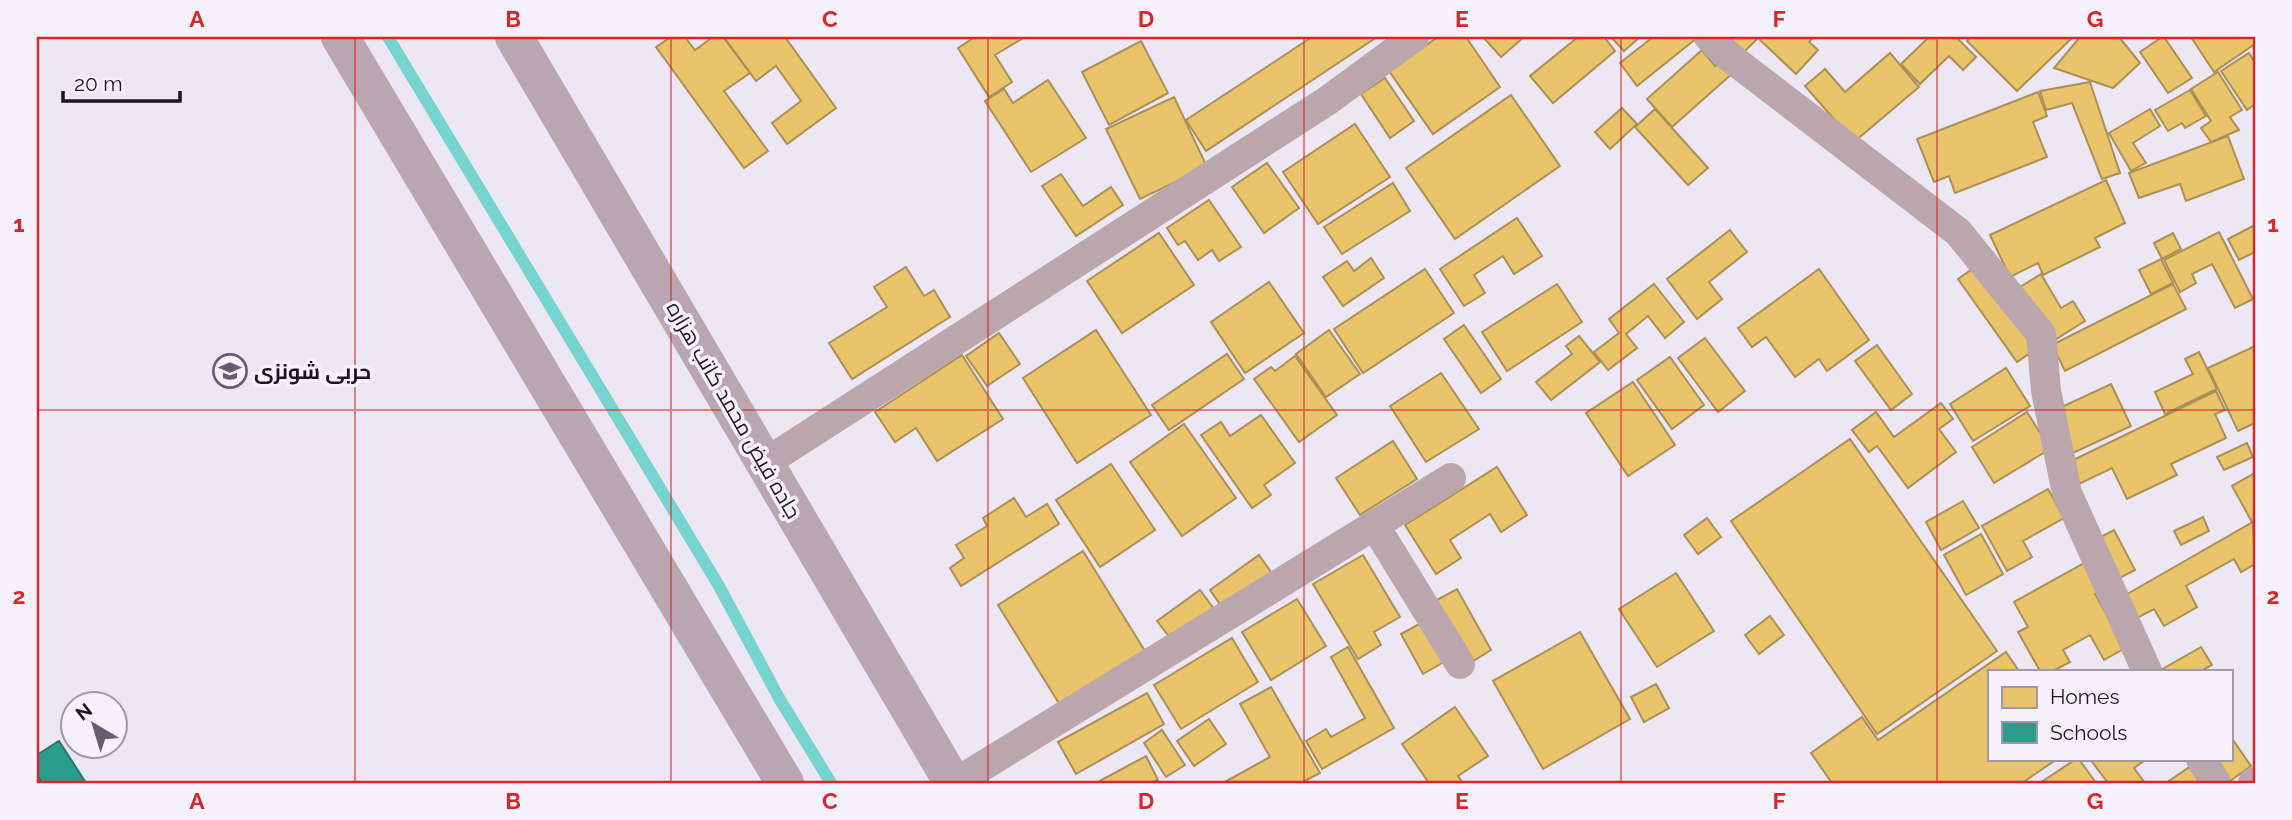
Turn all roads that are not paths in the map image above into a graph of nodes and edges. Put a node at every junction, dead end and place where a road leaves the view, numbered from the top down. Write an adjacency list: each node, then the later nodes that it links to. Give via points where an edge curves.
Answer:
1 (340, 37): 11 (main road)
2 (514, 37): 5 (main road, جاده فیض محمد کاتب هزاره)
3 (1414, 37): 5 (street, via 1327,101)
4 (1709, 37): 9 (street, via 1958,232 2042,334 2046,391 2067,493)
5 (765, 463): 12 (main road, جاده فیض محمد کاتب هزاره)
6 (1451, 478): 7 (street)
7 (1375, 526): 8 (street); 12 (street)
8 (1460, 664)
9 (2147, 670)
10 (2202, 760): 13 (street)
11 (785, 783)
12 (954, 783)
13 (2216, 783)

